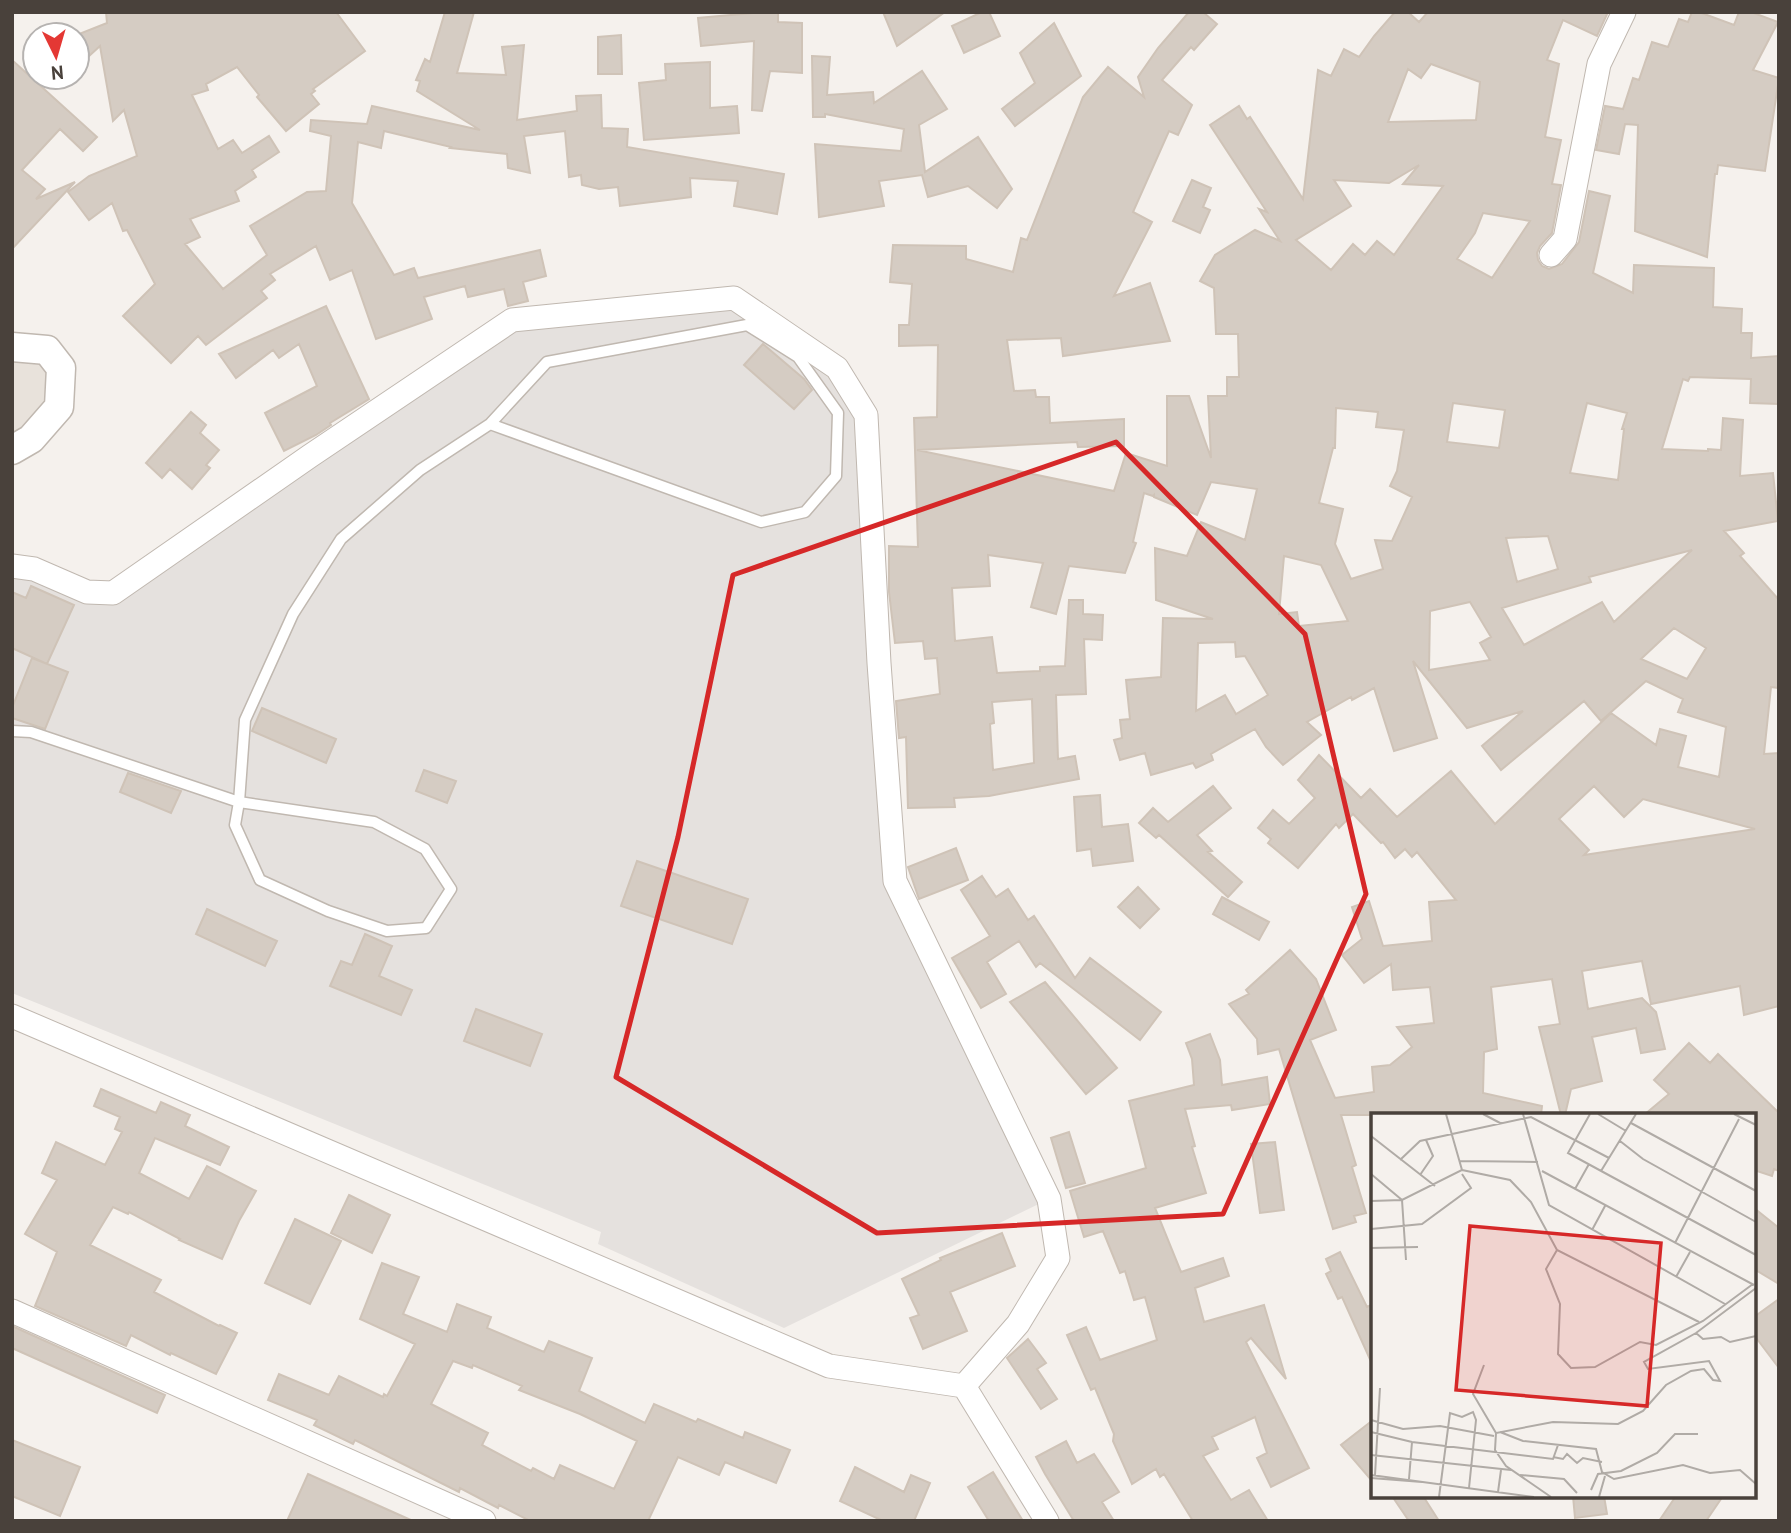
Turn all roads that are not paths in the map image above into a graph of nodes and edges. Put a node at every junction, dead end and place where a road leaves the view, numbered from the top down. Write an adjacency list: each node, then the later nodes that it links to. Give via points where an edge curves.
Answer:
1 (1624, 12): 2 (street, via 1599,64 1565,239)
2 (1551, 255)
3 (12, 347): 5 (street, via 47,350 61,368 59,407 31,439)
4 (490, 424): 4 (lane, via 761,522 806,512 836,476 838,413 798,358 747,325 547,362); 8 (lane, via 420,470 341,539 293,614 245,720)
5 (12, 450)
6 (12, 565): 11 (street, via 34,569 87,592 113,593 512,320 734,298 837,368 866,415 895,881 1049,1199 1058,1258 1018,1324)
7 (12, 731): 8 (lane, via 31,732)
8 (239, 802): 8 (lane, via 235,825 260,880 328,911 387,931 426,928 451,889 425,849 374,822)
9 (12, 1016): 11 (street, via 829,1366)
10 (12, 1311): 12 (street)
11 (964, 1386): 13 (street)
12 (485, 1521)
13 (1047, 1521)

